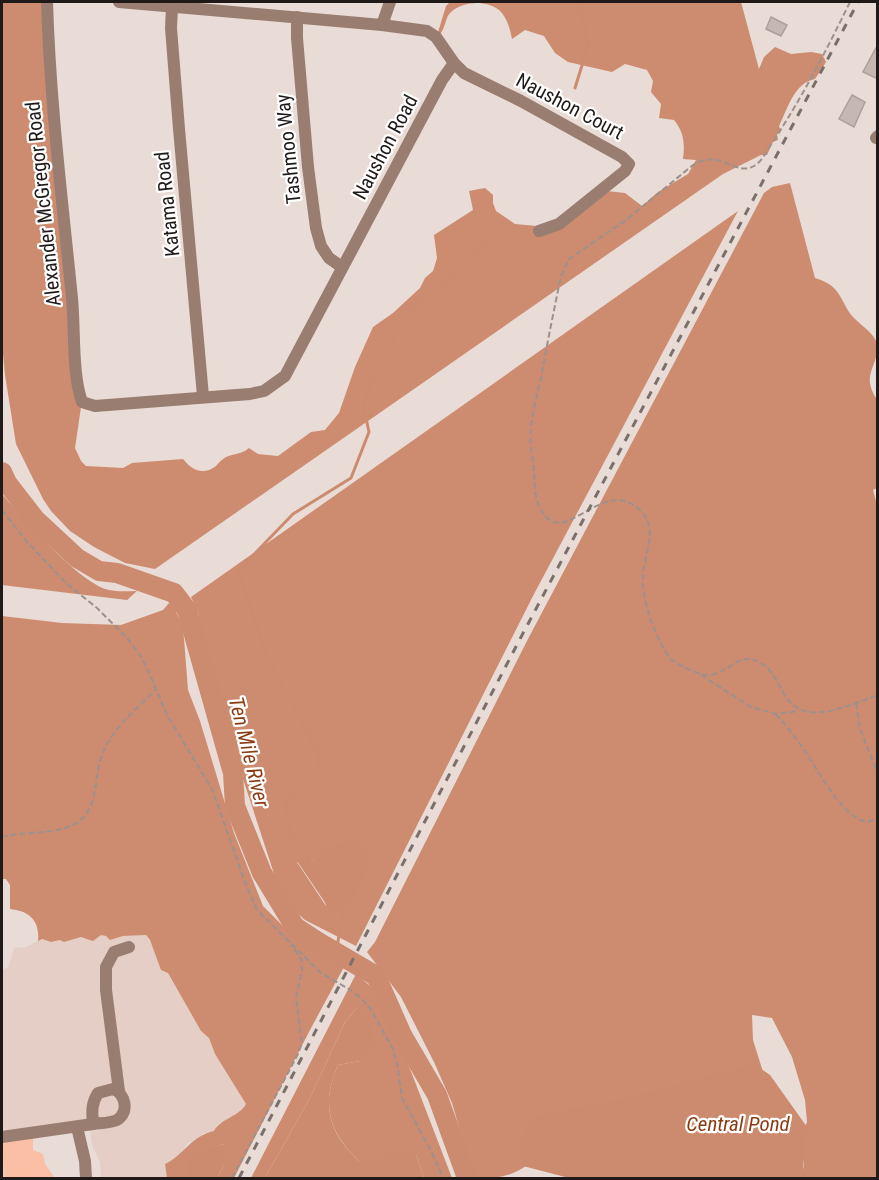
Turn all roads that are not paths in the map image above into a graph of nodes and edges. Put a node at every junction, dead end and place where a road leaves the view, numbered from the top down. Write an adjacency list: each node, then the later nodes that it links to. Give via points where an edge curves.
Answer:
1 (47, 2): 11 (street, Alexander McGregor Road, via 52,94)
2 (119, 2): 4 (street)
3 (390, 2): 6 (street)
4 (172, 7): 5 (street); 10 (street, Katama Road)
5 (297, 17): 6 (street); 9 (street, Tashmoo Way, via 316,228 328,258)
6 (382, 25): 7 (street, via 427,31 436,37)
7 (454, 63): 8 (street, Naushon Court, via 629,164 559,224); 9 (street, Naushon Road)
8 (539, 231)
9 (342, 267): 10 (street, Naushon Road, via 285,376 264,391)
10 (203, 396): 11 (street, Naushon Road, via 95,406)
11 (82, 402)
12 (129, 947): 13 (street, via 114,952 106,968)
13 (119, 1091): 14 (street, via 98,1093 91,1110); 14 (street, via 124,1103 122,1115 117,1120)
14 (93, 1124): 15 (street)
15 (77, 1127): 16 (street); 17 (street)
16 (2, 1137)
17 (86, 1179)

